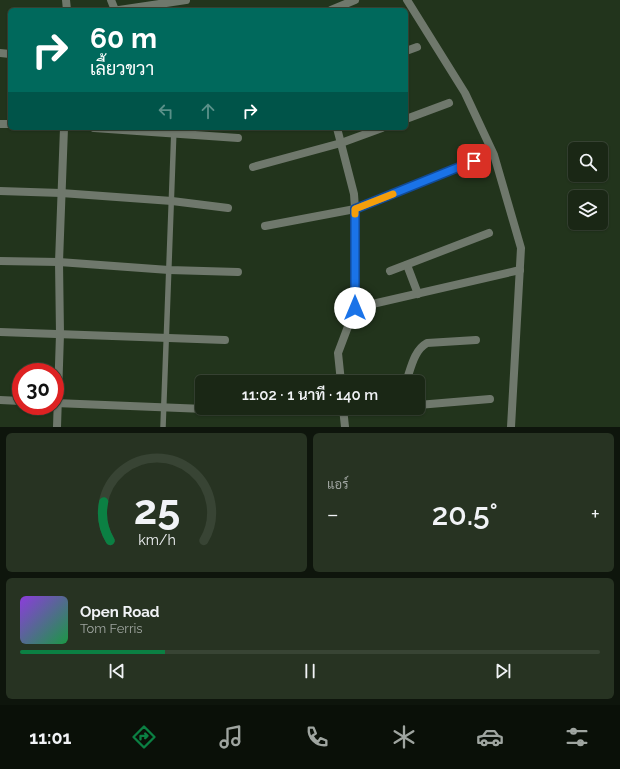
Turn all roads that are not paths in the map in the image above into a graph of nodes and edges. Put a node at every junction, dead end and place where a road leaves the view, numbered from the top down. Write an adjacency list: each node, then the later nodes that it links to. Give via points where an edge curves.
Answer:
1 (186, 0): 4 (street)
2 (355, 0): 5 (street)
3 (407, 0): 30 (street, via 465,93 494,155 521,248)
4 (132, 8)
5 (336, 8)
6 (417, 47): 7 (street)
7 (408, 50)
8 (449, 103): 9 (street)
9 (408, 118)
10 (64, 130): 20 (street)
11 (147, 130): 14 (street)
12 (338, 130): 16 (street)
13 (377, 130): 16 (street)
14 (174, 131): 15 (street); 21 (lane)
15 (238, 138)
16 (341, 143): 18 (street); 23 (street, via 354,194)
17 (474, 161): 23 (street)
18 (253, 167)
19 (0, 191): 20 (street)
20 (61, 193): 21 (street); 27 (street)
21 (172, 200): 22 (street); 29 (lane)
22 (228, 208)
23 (355, 209): 24 (street); 34 (street)
24 (265, 226)
25 (489, 233): 28 (street)
26 (0, 261): 27 (street)
27 (59, 262): 29 (street); 36 (street)
28 (407, 264): 31 (street); 33 (street)
29 (169, 270): 32 (street); 37 (lane)
30 (520, 270): 33 (street); 55 (street)
31 (390, 271)
32 (238, 272)
33 (418, 294): 34 (street)
34 (355, 308): 41 (street, via 338,353)
35 (0, 332): 36 (street)
36 (60, 334): 37 (street); 40 (street)
37 (166, 338): 38 (street); 48 (lane)
38 (225, 340)
39 (476, 340): 42 (street, via 428,343 422,346 416,353)
40 (58, 363)
41 (340, 375)
42 (408, 375)
43 (490, 399): 47 (street)
44 (0, 400): 45 (street)
45 (12, 401)
46 (64, 403): 48 (street)
47 (425, 404)
48 (164, 407): 49 (street); 53 (lane)
49 (195, 408)
50 (56, 415): 52 (street)
51 (344, 415): 54 (street)
52 (57, 427)
53 (163, 427)
54 (345, 427)
55 (511, 427)

